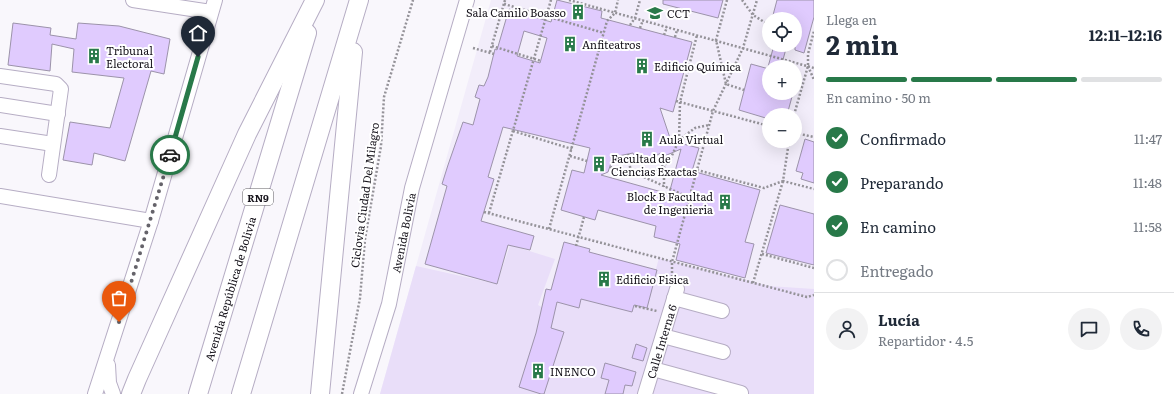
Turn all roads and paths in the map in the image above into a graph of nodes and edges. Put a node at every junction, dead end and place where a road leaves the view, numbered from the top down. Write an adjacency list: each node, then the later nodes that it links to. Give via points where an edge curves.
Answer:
1 (133, 0): 17 (street)
2 (316, 0): 100 (main road, via 247,134); 101 (main road, Avenida República de Bolivia / RN9)
3 (359, 0): 102 (main road); 103 (main road, via 348,88)
4 (413, 0): 104 (path, Ciclovia Ciudad Del Milagro, via 384,97 381,146 365,239 360,298)
5 (467, 0): 42 (street, Avenida Bolivia)
6 (477, 0): 42 (street, Avenida Bolivia)
7 (506, 0): 16 (path)
8 (551, 0): 20 (path)
9 (569, 0): 15 (path)
10 (618, 0): 18 (path)
11 (640, 0): 22 (path)
12 (727, 0): 34 (path)
13 (742, 0): 19 (path)
14 (757, 0): 19 (path)
15 (578, 1): 18 (path)
16 (504, 4): 20 (path); 35 (path)
17 (213, 6): 80 (street)
18 (615, 12): 22 (path); 30 (path, via 607,21)
19 (752, 15): 24 (path); 37 (path)
20 (546, 16): 30 (path); 38 (path)
21 (647, 16): 23 (path)
22 (635, 18): 23 (path); 25 (path)
23 (644, 20): 26 (path); 27 (path)
24 (762, 21)
25 (630, 26)
26 (667, 27): 28 (path); 31 (path)
27 (640, 28)
28 (677, 30): 32 (path); 33 (path)
29 (814, 31): 40 (path, via 808,54)
30 (604, 33): 62 (path)
31 (664, 35)
32 (697, 35): 34 (path); 48 (path)
33 (675, 37)
34 (716, 40): 37 (path); 45 (path)
35 (492, 46): 36 (path, via 492,53); 38 (path)
36 (473, 48)
37 (743, 48): 40 (path); 45 (path)
38 (534, 59): 39 (path); 55 (path)
39 (540, 61)
40 (808, 66): 41 (path); 44 (path); 50 (path)
41 (814, 68)
42 (446, 72): 105 (street, Avenida Bolivia, via 412,188 389,304)
43 (0, 76): 52 (street, via 56,84 61,89)
44 (814, 80)
45 (726, 84): 46 (path); 51 (path)
46 (744, 90)
47 (676, 101): 48 (path)
48 (680, 102): 51 (path); 59 (path)
49 (0, 105): 52 (street)
50 (796, 108)
51 (713, 111): 53 (path); 54 (path)
52 (58, 114): 60 (street)
53 (710, 124): 59 (path, via 695,128); 68 (path)
54 (762, 124)
55 (513, 131): 62 (path); 78 (path)
56 (802, 134): 58 (path)
57 (0, 136): 60 (street)
58 (814, 137)
59 (679, 140): 66 (path, via 669,162)
60 (54, 144): 70 (street)
61 (787, 148): 72 (path)
62 (572, 149): 64 (path)
63 (628, 154): 69 (path)
64 (570, 156): 65 (path); 81 (path)
65 (587, 161)
66 (664, 165): 71 (path); 73 (path)
67 (610, 167): 69 (path)
68 (697, 170): 72 (path, via 764,188); 76 (path)
69 (631, 173): 71 (path)
70 (49, 175)
71 (644, 177): 73 (path)
72 (783, 181): 74 (path); 84 (path)
73 (664, 187): 76 (path)
74 (814, 189)
75 (0, 196): 80 (street)
76 (690, 198): 85 (path)
77 (484, 212): 78 (path)
78 (489, 213): 81 (path)
79 (584, 217): 82 (path)
80 (151, 221): 94 (street)
81 (549, 229): 82 (path)
82 (578, 237): 83 (path); 85 (path)
83 (576, 246)
84 (762, 254): 86 (path); 87 (path)
85 (672, 262): 87 (path); 88 (path)
86 (814, 268)
87 (753, 283): 89 (path, via 807,297)
88 (675, 289): 91 (street); 93 (street, Calle Interna 6)
89 (814, 295)
90 (635, 306): 92 (path)
91 (722, 312)
92 (662, 313)
93 (663, 336): 95 (street); 96 (street, Calle Interna 6)
94 (110, 351): 98 (street); 99 (street, via 108,373)
95 (723, 352)
96 (653, 369): 97 (street); 106 (street, Calle Interna 6)
97 (740, 393)
98 (95, 394)
99 (113, 394)
100 (131, 394)
101 (198, 394)
102 (241, 394)
103 (320, 394)
104 (342, 394)
105 (361, 394)
106 (645, 394)

